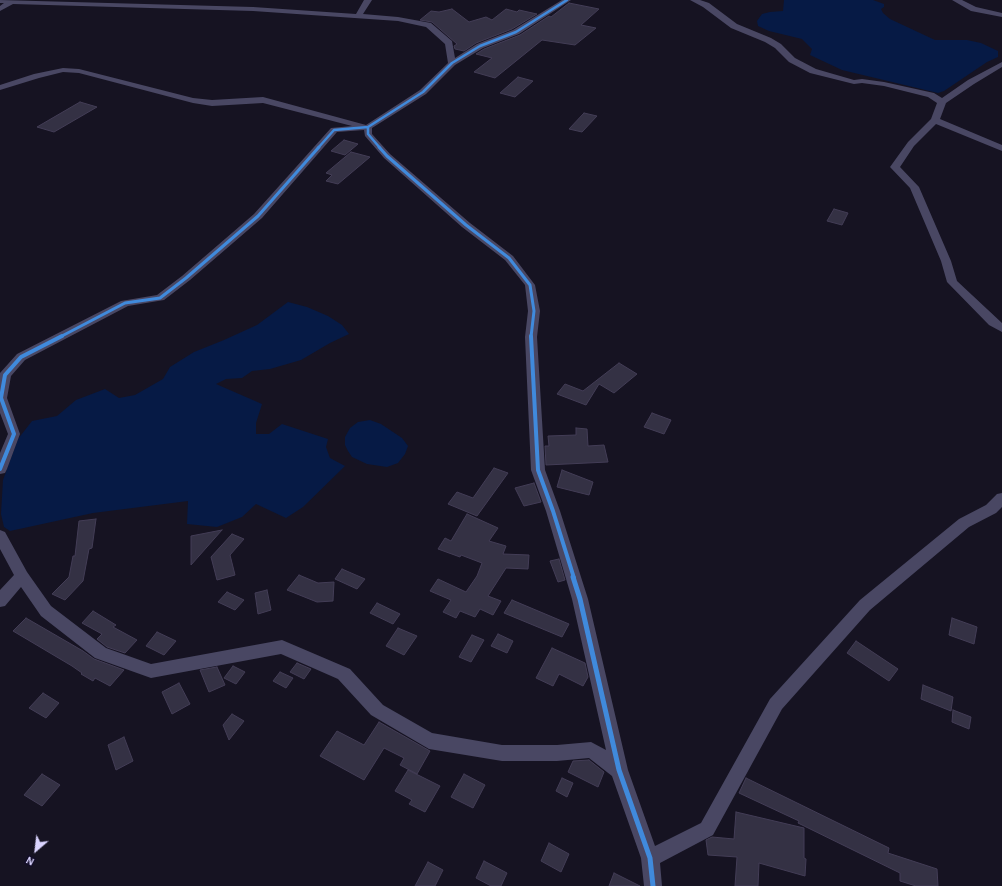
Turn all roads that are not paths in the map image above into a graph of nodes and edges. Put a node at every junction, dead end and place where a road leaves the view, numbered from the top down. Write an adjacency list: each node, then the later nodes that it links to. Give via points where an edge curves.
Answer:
1 (368, 0): 9 (street)
2 (567, 0): 10 (street, via 516,32 480,46)
3 (694, 0): 13 (street, via 706,4 734,26 778,46 792,60 812,71 854,82 884,84 931,96)
4 (956, 0): 8 (street, via 974,9)
5 (0, 1): 6 (street)
6 (12, 2): 7 (street); 9 (street, via 253,9)
7 (0, 9)
8 (1002, 15)
9 (358, 17): 10 (street, via 398,19 428,25 449,43)
10 (452, 63): 15 (street, via 423,92)
11 (1002, 64): 13 (street)
12 (0, 88): 15 (street, via 63,70 79,71 193,100 228,104 263,100)
13 (942, 102): 14 (street)
14 (935, 120): 16 (street); 17 (street, via 911,144 895,167 914,187 946,261 952,282 992,322)
15 (368, 127): 18 (street, via 334,130 258,216 160,298 125,303 20,357 5,375 1,398 14,434); 23 (street, via 368,134 387,156 466,225 509,258 530,285 534,311 531,337 538,470 580,599)
16 (1002, 148)
17 (1002, 328)
18 (0, 469)
19 (1002, 498): 24 (street, via 991,509 964,523 865,605 776,704 707,828)
20 (0, 536): 21 (street)
21 (22, 576): 22 (street); 23 (street, via 46,611 101,653 151,671 282,647 344,674 377,710 429,741 502,753 591,750)
22 (0, 600)
23 (619, 770): 24 (street)
24 (650, 858): 25 (street)
25 (653, 886)

